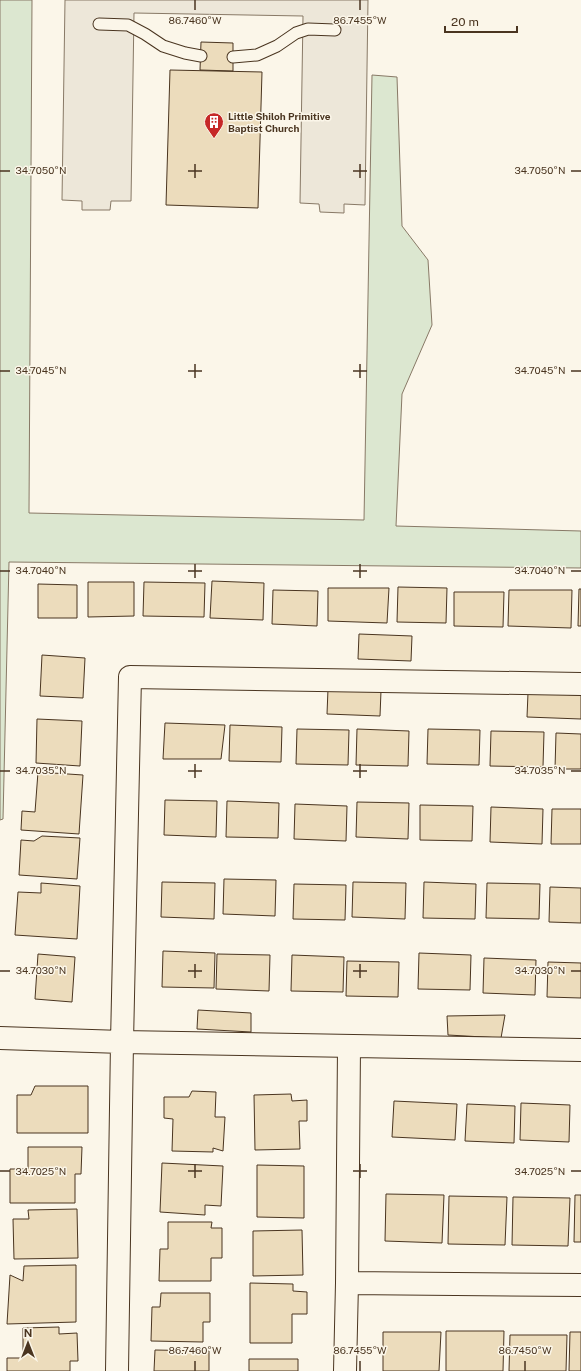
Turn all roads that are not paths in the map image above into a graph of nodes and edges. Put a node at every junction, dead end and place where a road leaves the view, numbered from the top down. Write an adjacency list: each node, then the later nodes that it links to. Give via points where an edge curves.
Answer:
1 (98, 24): 3 (lane, via 128,25 163,46)
2 (336, 30): 4 (lane, via 308,29 257,55)
3 (201, 56)
4 (233, 57)
5 (581, 684): 7 (street, via 130,677)
6 (0, 1038): 7 (street)
7 (122, 1042): 8 (street); 12 (street)
8 (349, 1047): 9 (street); 10 (street)
9 (581, 1050)
10 (347, 1283): 11 (street); 13 (street)
11 (581, 1285)
12 (117, 1371)
13 (345, 1371)

